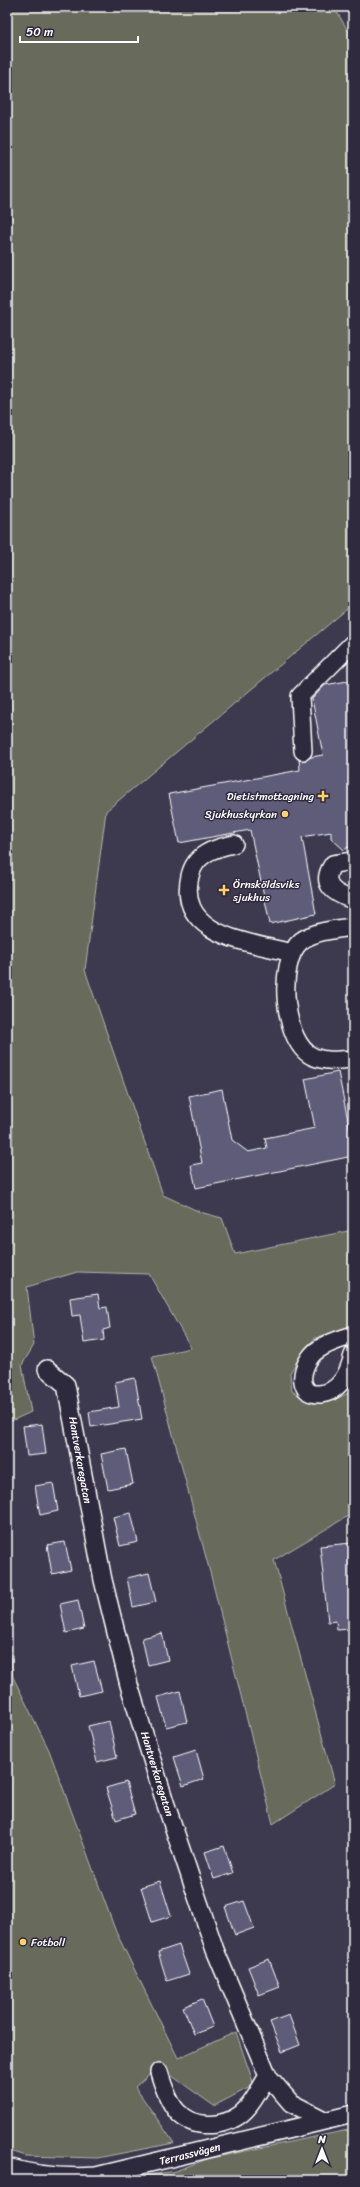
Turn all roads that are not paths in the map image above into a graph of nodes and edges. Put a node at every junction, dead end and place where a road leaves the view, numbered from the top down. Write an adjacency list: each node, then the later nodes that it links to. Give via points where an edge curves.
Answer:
1 (353, 643): 2 (street, via 300,696)
2 (303, 751)
3 (234, 844): 7 (street, via 208,852 199,858 192,868 188,896 192,907 202,922 221,934)
4 (353, 861): 5 (street, via 333,864 329,870 328,881 334,892)
5 (353, 900)
6 (353, 927): 7 (street, via 311,935 301,941)
7 (292, 953): 8 (street, via 286,979 290,1018 296,1039 313,1057 329,1061)
8 (353, 1059)
9 (353, 1335): 10 (street, via 318,1350 310,1357 303,1375 308,1391 315,1394 328,1393 341,1384)
10 (353, 1355)
11 (47, 1369): 13 (street, Hantverkaregatan, via 66,1385 103,1580 129,1685 163,1795 215,1950)
12 (159, 2072): 13 (street, via 166,2095 181,2117 202,2126 230,2122 248,2108)
13 (268, 2076): 15 (street, Hantverkaregatan, via 291,2103)
14 (353, 2114): 15 (street)
15 (324, 2120): 16 (street, Terrassvägen, via 96,2176 66,2178)
16 (7, 2167)

